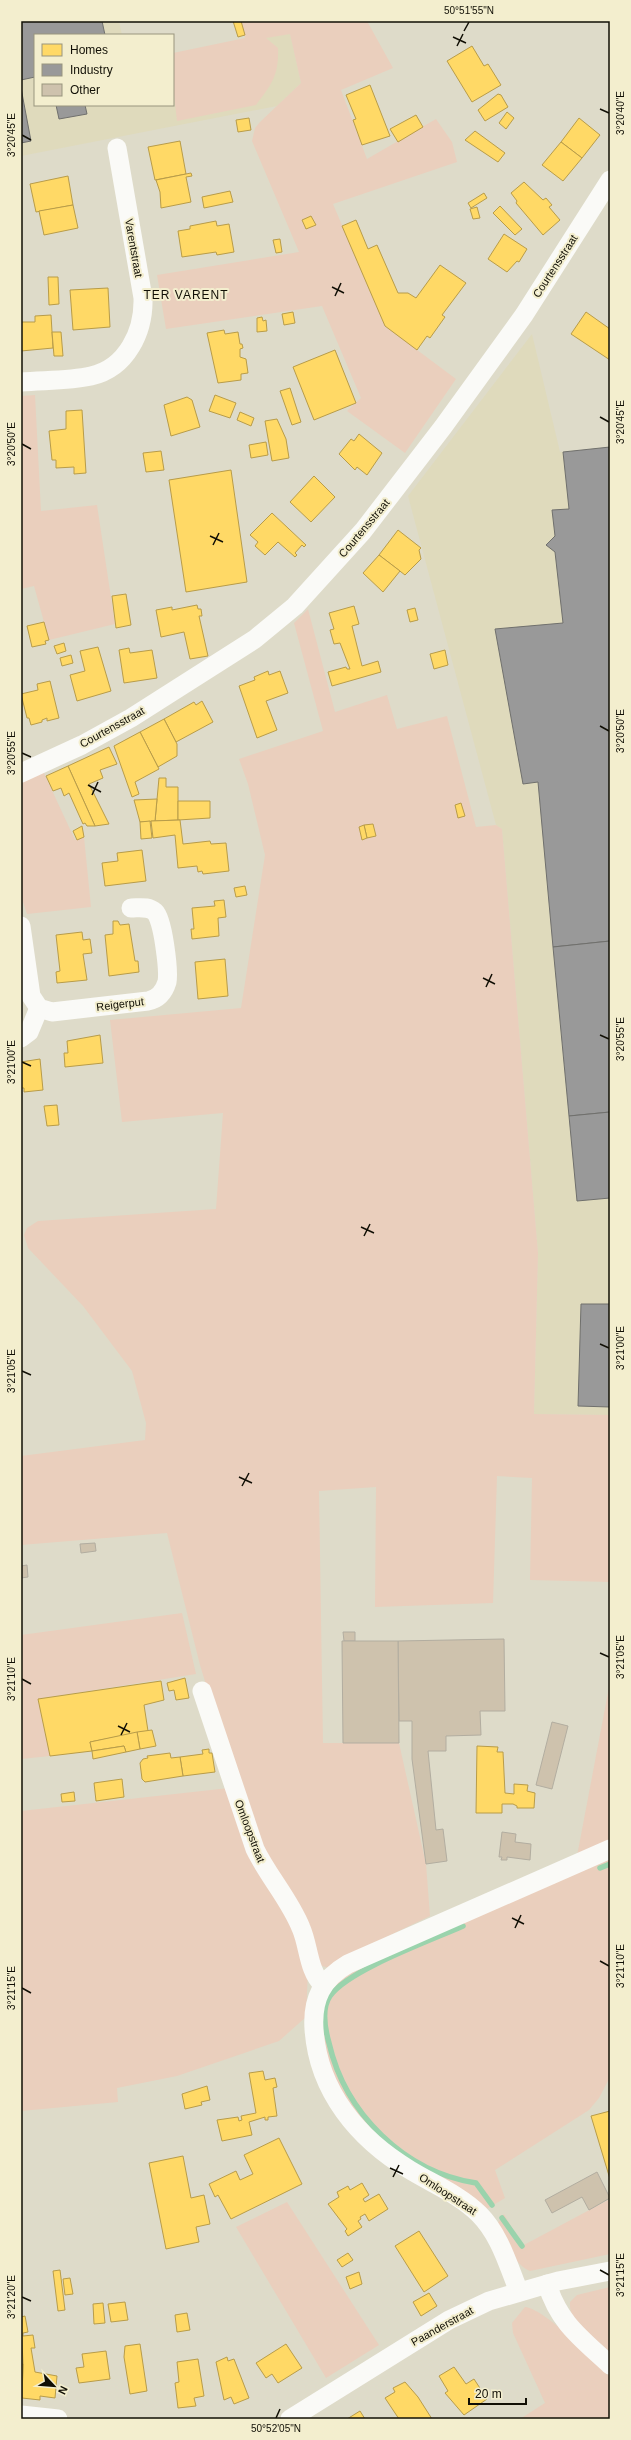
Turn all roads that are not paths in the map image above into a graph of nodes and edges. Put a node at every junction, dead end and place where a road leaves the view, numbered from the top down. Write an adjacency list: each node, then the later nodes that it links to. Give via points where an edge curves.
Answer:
1 (117, 148): 3 (street, Varentstraat, via 142,298 142,318 135,338 119,361 93,376)
2 (610, 180): 4 (street, Courtensstraat, via 524,314 443,427 363,531 295,606 255,638 131,718 82,745)
3 (21, 382)
4 (21, 773)
5 (131, 908): 7 (street, Reigerput, via 150,909 160,920 167,977 159,996 148,1001 56,1012)
6 (21, 926): 7 (street, via 31,996)
7 (39, 1008): 8 (street, via 29,1032)
8 (21, 1038)
9 (202, 1690): 11 (street, Omloopstraat, via 252,1842 267,1872 296,1918 306,1941 313,1971)
10 (610, 1849): 11 (street, Omloopstraat, via 360,1959 337,1971)
11 (323, 1985): 14 (street, Omloopstraat, via 316,1997 314,2010 315,2037 320,2066 335,2098 355,2126 377,2148 479,2214 494,2233)
12 (610, 2270): 13 (street, Paanderstraat)
13 (546, 2284): 14 (street, Paanderstraat); 15 (street, via 556,2310 568,2326)
14 (519, 2292): 18 (street, Paanderstraat, via 489,2301 449,2320)
15 (610, 2365)
16 (21, 2416): 17 (street)
17 (58, 2419)
18 (290, 2419)

